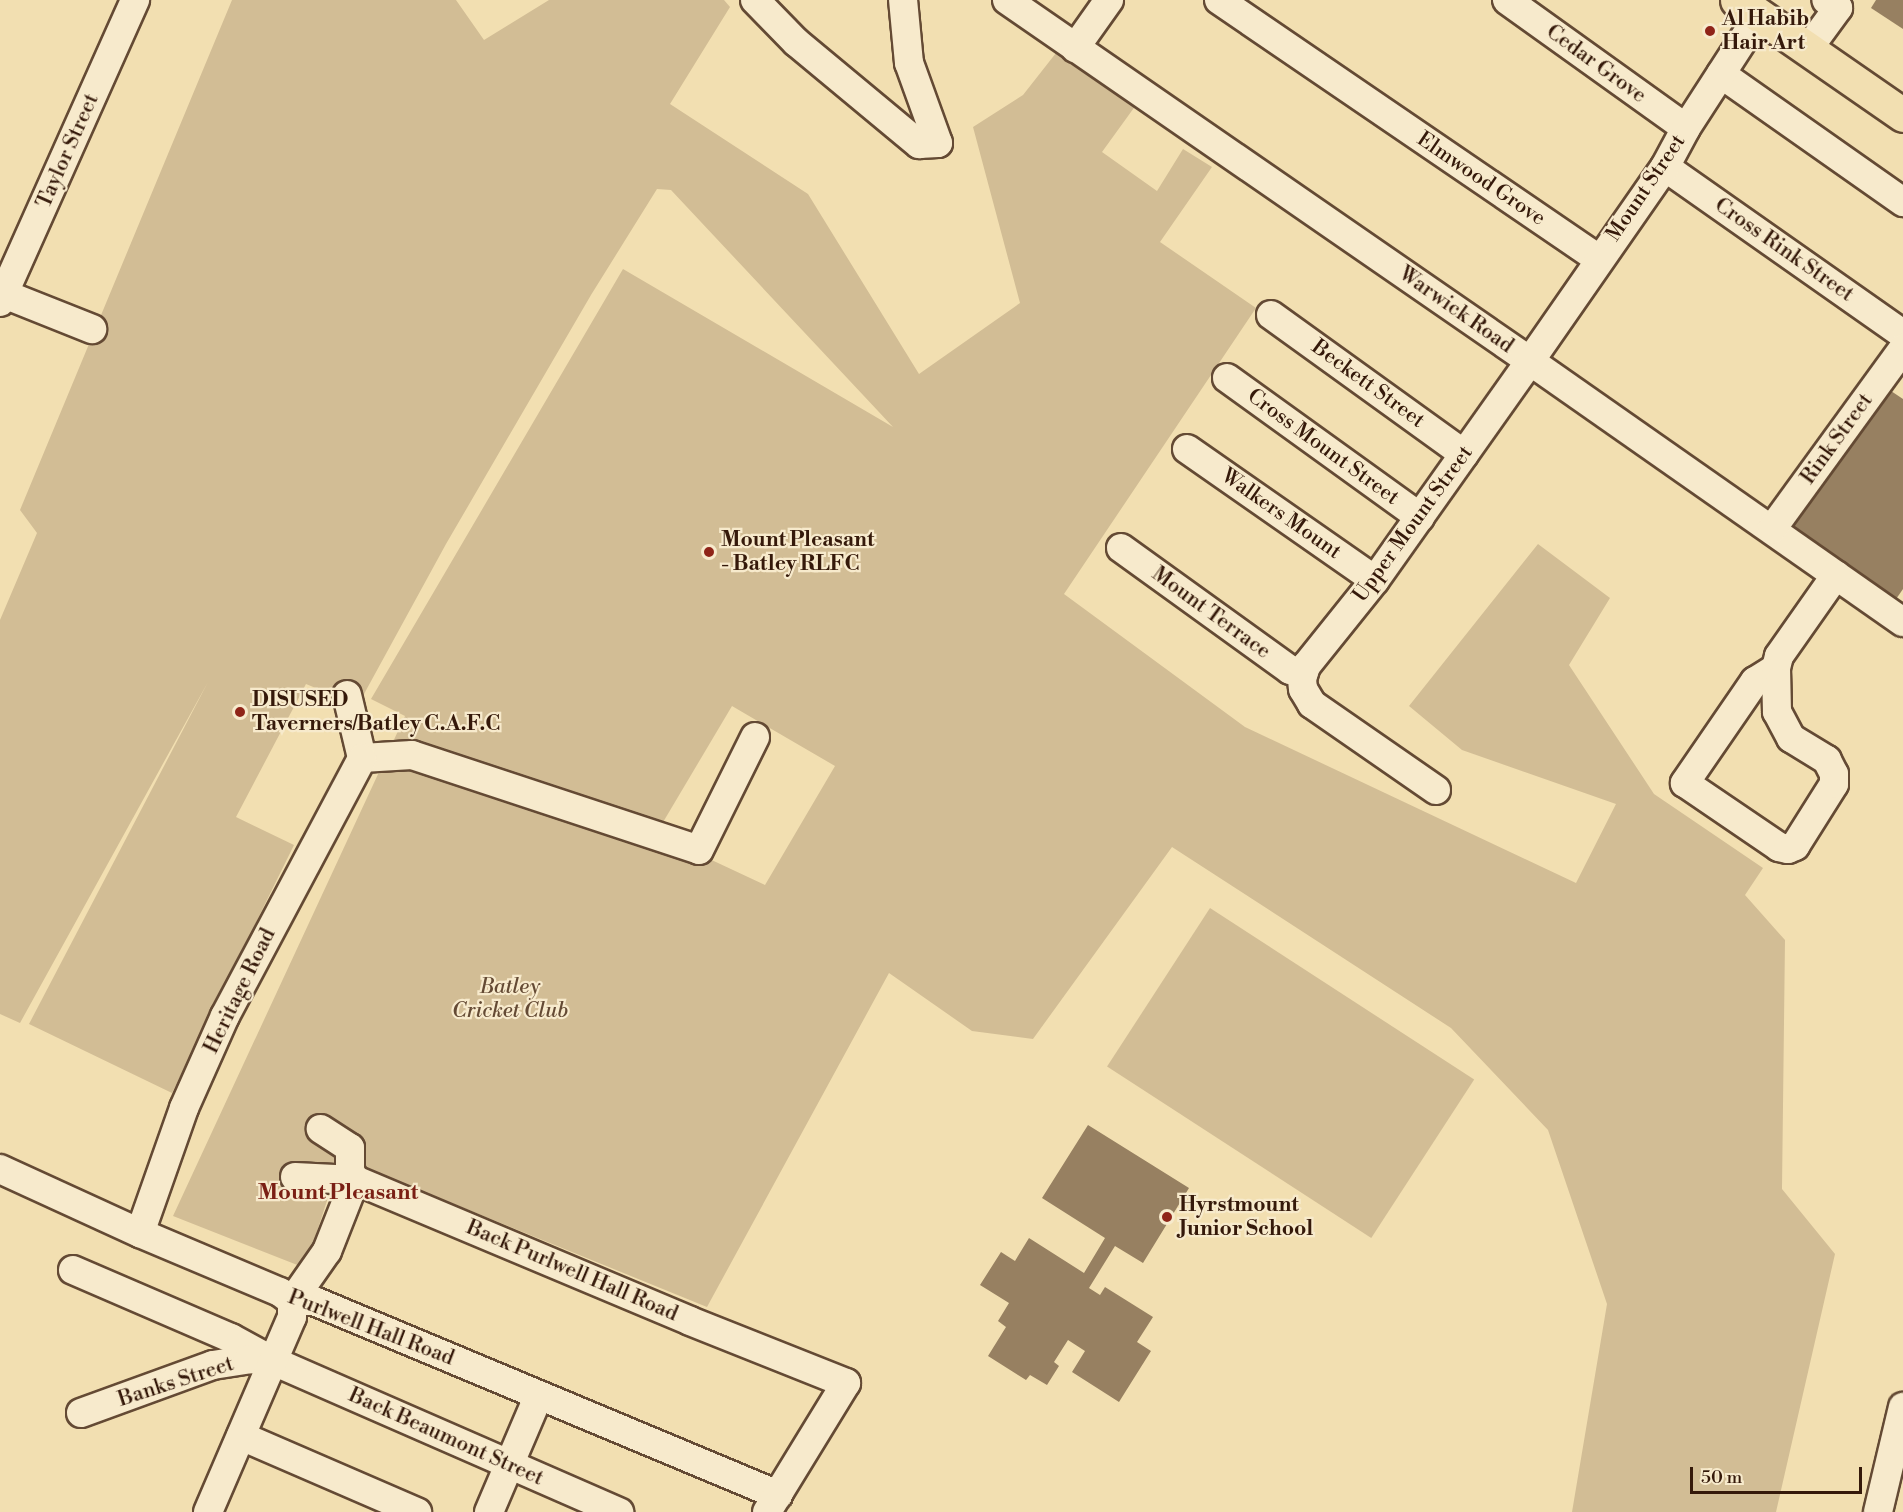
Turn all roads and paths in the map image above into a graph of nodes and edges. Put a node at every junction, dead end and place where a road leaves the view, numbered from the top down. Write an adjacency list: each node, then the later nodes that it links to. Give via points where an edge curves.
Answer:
1 (135, 0): 18 (street, Taylor Street)
2 (755, 0): 3 (street, via 796,42 919,144 938,143 909,63)
3 (903, 0)
4 (1007, 0): 10 (street, Warwick Road)
5 (1110, 0): 10 (street)
6 (1219, 0): 17 (street, Elmwood Grove)
7 (1507, 0): 14 (street, Cedar Grove)
8 (1826, 0): 11 (street, via 1838,8)
9 (1748, 8): 11 (main road); 12 (street, Mount Street)
10 (1075, 48): 23 (street, Warwick Road)
11 (1808, 49): 13 (main road)
12 (1721, 74): 14 (street, Mount Street); 16 (street)
13 (1903, 115)
14 (1686, 128): 15 (street, Mount Street)
15 (1665, 167): 17 (street, Mount Street); 21 (street, Cross Rink Street)
16 (1903, 202)
17 (1598, 260): 23 (street, Mount Street)
18 (2, 298): 20 (street)
19 (1271, 315): 27 (street, Beckett Street)
20 (92, 329)
21 (1903, 333)
22 (1903, 349): 25 (street, Rink Street)
23 (1530, 361): 27 (street, Upper Mount Street); 29 (street, Warwick Road)
24 (1227, 378): 28 (street, Cross Mount Street)
25 (1895, 378): 29 (street, Rink Street)
26 (1187, 449): 32 (street, Walkers Mount)
27 (1464, 454): 28 (street, Upper Mount Street)
28 (1420, 517): 32 (street, Upper Mount Street)
29 (1772, 529): 31 (street, Warwick Road)
30 (1126, 542): 34 (street, Mount Terrace, via 1290,670)
31 (1836, 575): 33 (street, Warwick Road); 35 (street, via 1779,656)
32 (1375, 580): 34 (street, Upper Mount Street)
33 (1903, 622)
34 (1304, 676): 39 (street, via 1312,704)
35 (1769, 678): 35 (street, via 1777,712 1791,738 1827,760 1834,774 1834,784 1796,846 1788,849 1779,847 1685,783)
36 (347, 695): 38 (street)
37 (755, 737): 38 (street, via 699,850 412,755)
38 (362, 758): 44 (street, Heritage Road, via 225,1016 184,1108)
39 (1436, 790)
40 (321, 1129): 43 (street, via 350,1148 350,1171)
41 (0, 1169): 44 (street, Purlwell Hall Road)
42 (295, 1177): 43 (street, Back Purlwell Hall Road)
43 (355, 1180): 46 (street, via 327,1251); 53 (street, Back Purlwell Hall Road, via 846,1383)
44 (140, 1233): 46 (street, Purlwell Hall Road, via 280,1292)
45 (73, 1270): 47 (street, via 231,1338)
46 (292, 1301): 47 (street, Banks Street, via 292,1317); 48 (street, Purlwell Hall Road, via 314,1301)
47 (273, 1362): 49 (street, Banks Street, via 249,1359 213,1365); 51 (street, Banks Street); 52 (street, Back Beaumont Street)
48 (539, 1395): 52 (street); 53 (street, Purlwell Hall Road)
49 (81, 1413)
50 (1902, 1415): 58 (street)
51 (241, 1436): 54 (street, Banks Street); 55 (street)
52 (510, 1465): 56 (street); 57 (street, Back Beaumont Street)
53 (772, 1503)
54 (208, 1512)
55 (417, 1512)
56 (489, 1512)
57 (619, 1512)
58 (1878, 1512)

